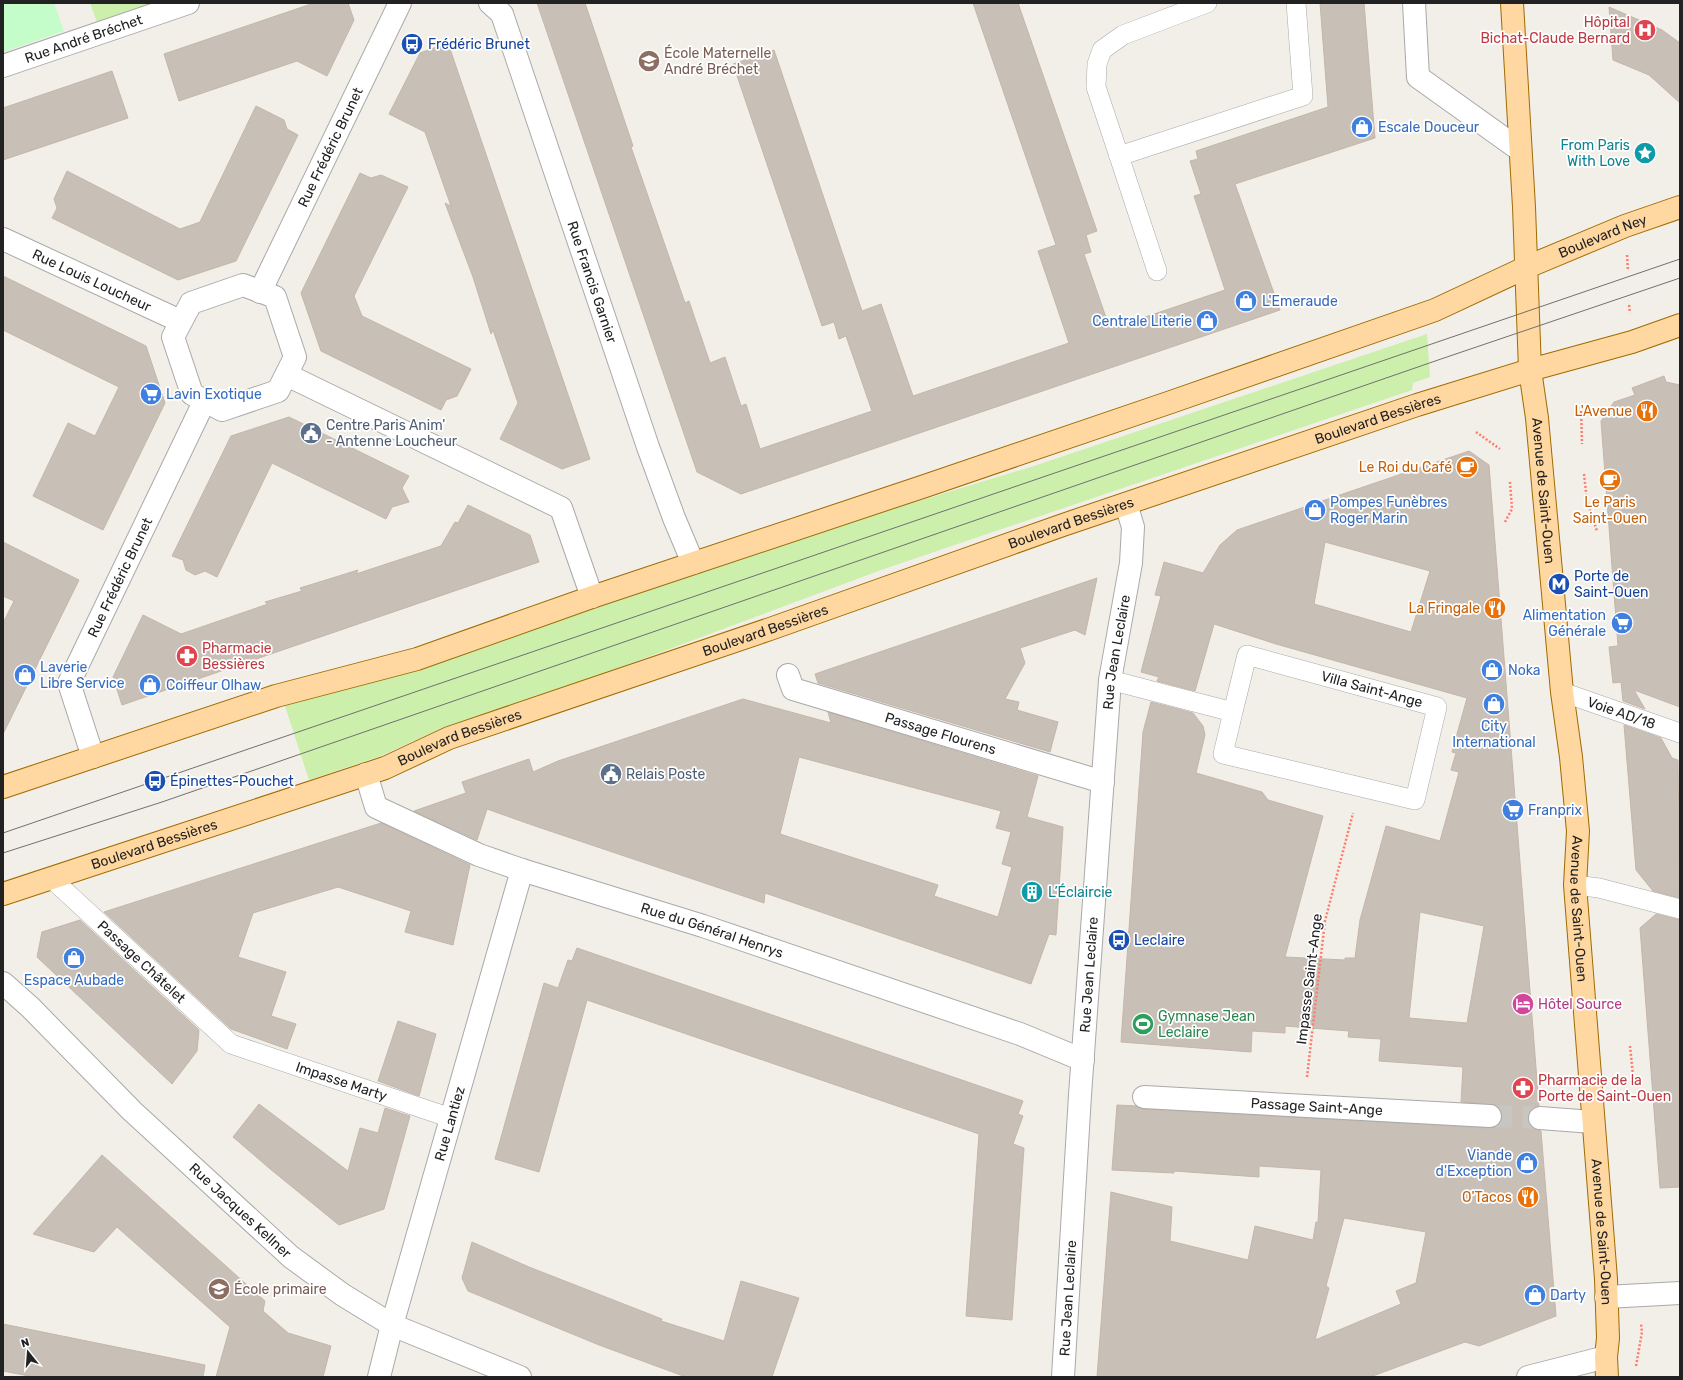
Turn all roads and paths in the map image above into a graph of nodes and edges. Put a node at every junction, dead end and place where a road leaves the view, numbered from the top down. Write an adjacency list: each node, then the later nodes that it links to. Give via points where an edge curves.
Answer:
1 (188, 3): 8 (street, Rue André Bréchet)
2 (400, 3): 17 (street, Rue Frédéric Brunet)
3 (490, 3): 32 (street, Rue Francis Garnier, via 502,14 648,447)
4 (1207, 3): 10 (lane, via 1122,35 1102,50 1097,64 1096,87)
5 (1296, 3): 10 (lane, via 1303,96)
6 (1414, 3): 9 (street, via 1418,77)
7 (1512, 3): 9 (main road, Avenue de Saint-Ouen)
8 (3, 66)
9 (1520, 150): 14 (main road, Avenue de Saint-Ouen)
10 (1119, 156): 15 (lane)
11 (1680, 207): 14 (main road, Boulevard Ney, via 1625,226)
12 (3, 239): 18 (street, Rue Louis Loucheur)
13 (1627, 252): 16 (path)
14 (1527, 267): 20 (main road, Avenue de Saint-Ouen); 32 (main road, via 1435,310)
15 (1157, 271)
16 (1628, 271)
17 (260, 292): 18 (street, via 243,285 191,303); 21 (street, via 274,297 295,357)
18 (180, 321): 22 (street, via 173,337 192,394)
19 (1680, 326): 20 (main road)
20 (1530, 370): 29 (main road, Boulevard Bessières, via 1439,397); 36 (main road, Avenue de Saint-Ouen, via 1538,426)
21 (287, 375): 22 (street, via 278,390 222,410); 33 (street, via 561,508)
22 (205, 400): 39 (street, Rue Frédéric Brunet, via 69,683)
23 (1581, 407): 25 (path)
24 (1476, 432): 26 (path)
25 (1582, 444)
26 (1500, 449)
27 (1584, 474): 31 (path, via 1587,502)
28 (1510, 482): 30 (path, via 1512,509)
29 (1126, 504): 35 (street, Rue Jean Leclaire, via 1133,527 1132,563); 40 (main road, Boulevard Bessières, via 449,738 385,768)
30 (1505, 522)
31 (1597, 531)
32 (693, 564): 33 (main road)
33 (592, 597): 39 (main road, via 417,659 276,696)
34 (788, 675): 41 (street, Passage Flourens, via 793,688)
35 (1110, 680): 37 (lane); 41 (street, Rue Jean Leclaire)
36 (1562, 692): 38 (lane, Voie AD/18); 46 (main road, Avenue de Saint-Ouen, via 1572,757 1578,832)
37 (1233, 712): 43 (lane, Villa Saint-Ange, via 1223,754); 43 (lane, Villa Saint-Ange, via 1247,655 1436,707 1415,800)
38 (1680, 734)
39 (94, 757): 42 (main road)
40 (366, 774): 44 (street, Rue du Général Henrys, via 376,808 479,855); 45 (main road, Boulevard Bessières)
41 (1103, 782): 52 (street, Rue Jean Leclaire)
42 (3, 787)
43 (1359, 787): 55 (path, Impasse Saint-Ange, via 1324,921)
44 (522, 870): 52 (street, Rue du Général Henrys, via 703,926 1020,1034); 57 (street, Rue Lantiez)
45 (52, 879): 47 (main road, Boulevard Bessières); 50 (lane, Passage Châtelet)
46 (1576, 885): 48 (lane, via 1599,888); 59 (main road, Avenue de Saint-Ouen)
47 (3, 894)
48 (1680, 909)
49 (3, 983): 62 (street, Rue Jacques Kellner, via 132,1111 291,1257 343,1295)
50 (231, 1044): 57 (lane, Impasse Marty)
51 (1630, 1046): 53 (path)
52 (1083, 1060): 66 (street, Rue Jean Leclaire)
53 (1634, 1084)
54 (1144, 1097): 55 (street, Passage Saint-Ange)
55 (1304, 1106): 56 (street, Passage Saint-Ange)
56 (1490, 1116)
57 (451, 1118): 62 (street, Rue Lantiez)
58 (1540, 1118): 59 (street)
59 (1593, 1122): 61 (main road, Avenue de Saint-Ouen)
60 (1680, 1293): 61 (street)
61 (1606, 1297): 63 (main road, Avenue de Saint-Ouen)
62 (392, 1325): 64 (street, Rue Lantiez); 65 (street, Rue Jacques Kellner)
63 (1606, 1367): 67 (street)
64 (379, 1377)
65 (520, 1377)
66 (1063, 1377)
67 (1528, 1377)

